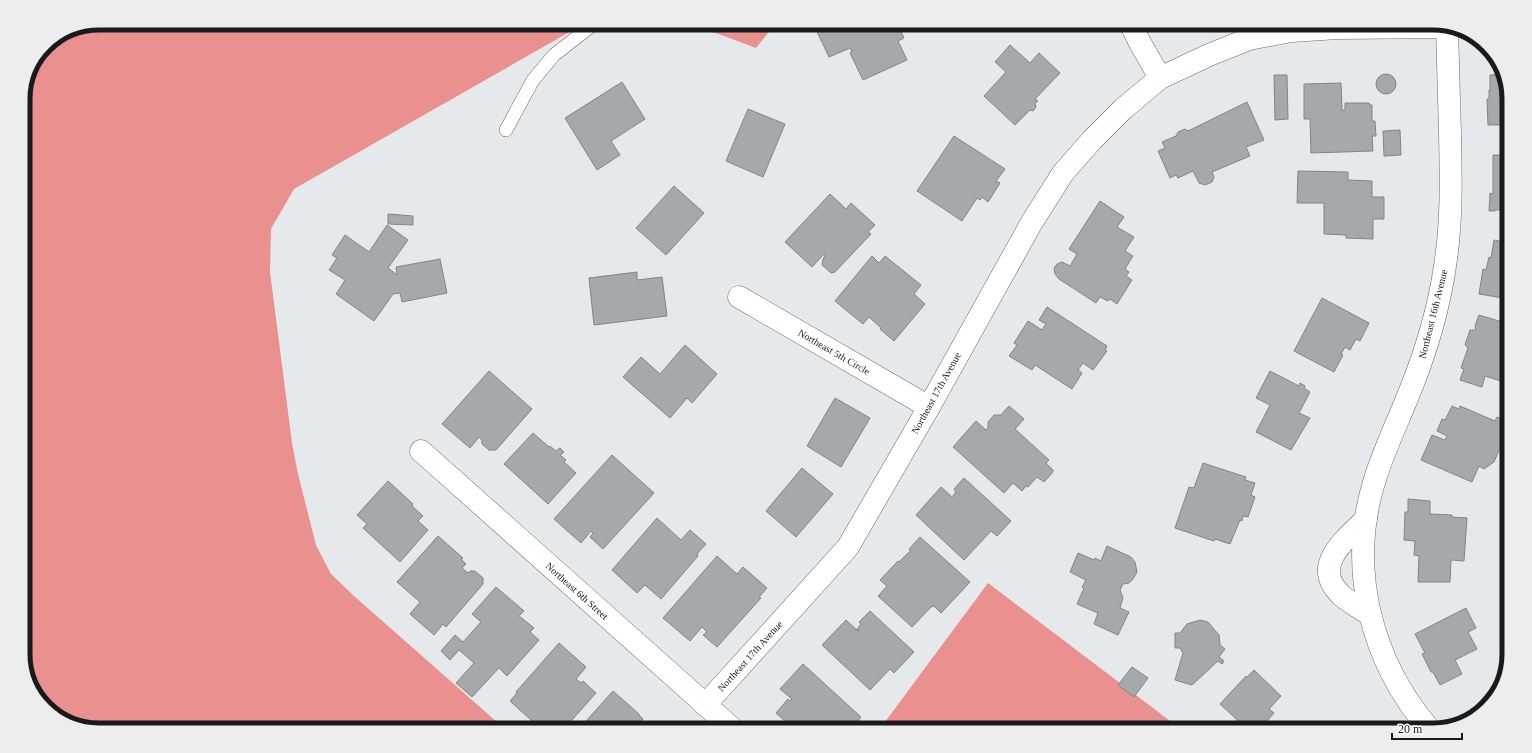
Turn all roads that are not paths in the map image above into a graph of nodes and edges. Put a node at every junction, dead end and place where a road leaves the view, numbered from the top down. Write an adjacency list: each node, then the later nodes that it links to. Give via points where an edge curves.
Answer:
1 (586, 30): 6 (lane, via 554,55 533,80)
2 (1134, 30): 5 (street)
3 (1307, 30): 5 (street, Northeast 17th Avenue, via 1249,39)
4 (1448, 32): 10 (street, Northeast 16th Avenue, via 1452,188 1445,266 1423,357 1374,480)
5 (1160, 78): 8 (street, Northeast 17th Avenue, via 1092,140 1063,173 1032,222)
6 (506, 130)
7 (739, 297): 8 (street, Northeast 5th Circle)
8 (929, 407): 12 (street, Northeast 17th Avenue, via 848,547)
9 (421, 451): 12 (street, Northeast 6th Street)
10 (1366, 519): 11 (street, Northeast 16th Avenue, via 1362,554); 11 (street, via 1332,555 1329,575 1341,596)
11 (1370, 615): 14 (street, Northeast 16th Avenue, via 1389,668 1403,694)
12 (705, 705): 13 (street, Northeast 6th Street)
13 (726, 723)
14 (1424, 723)

